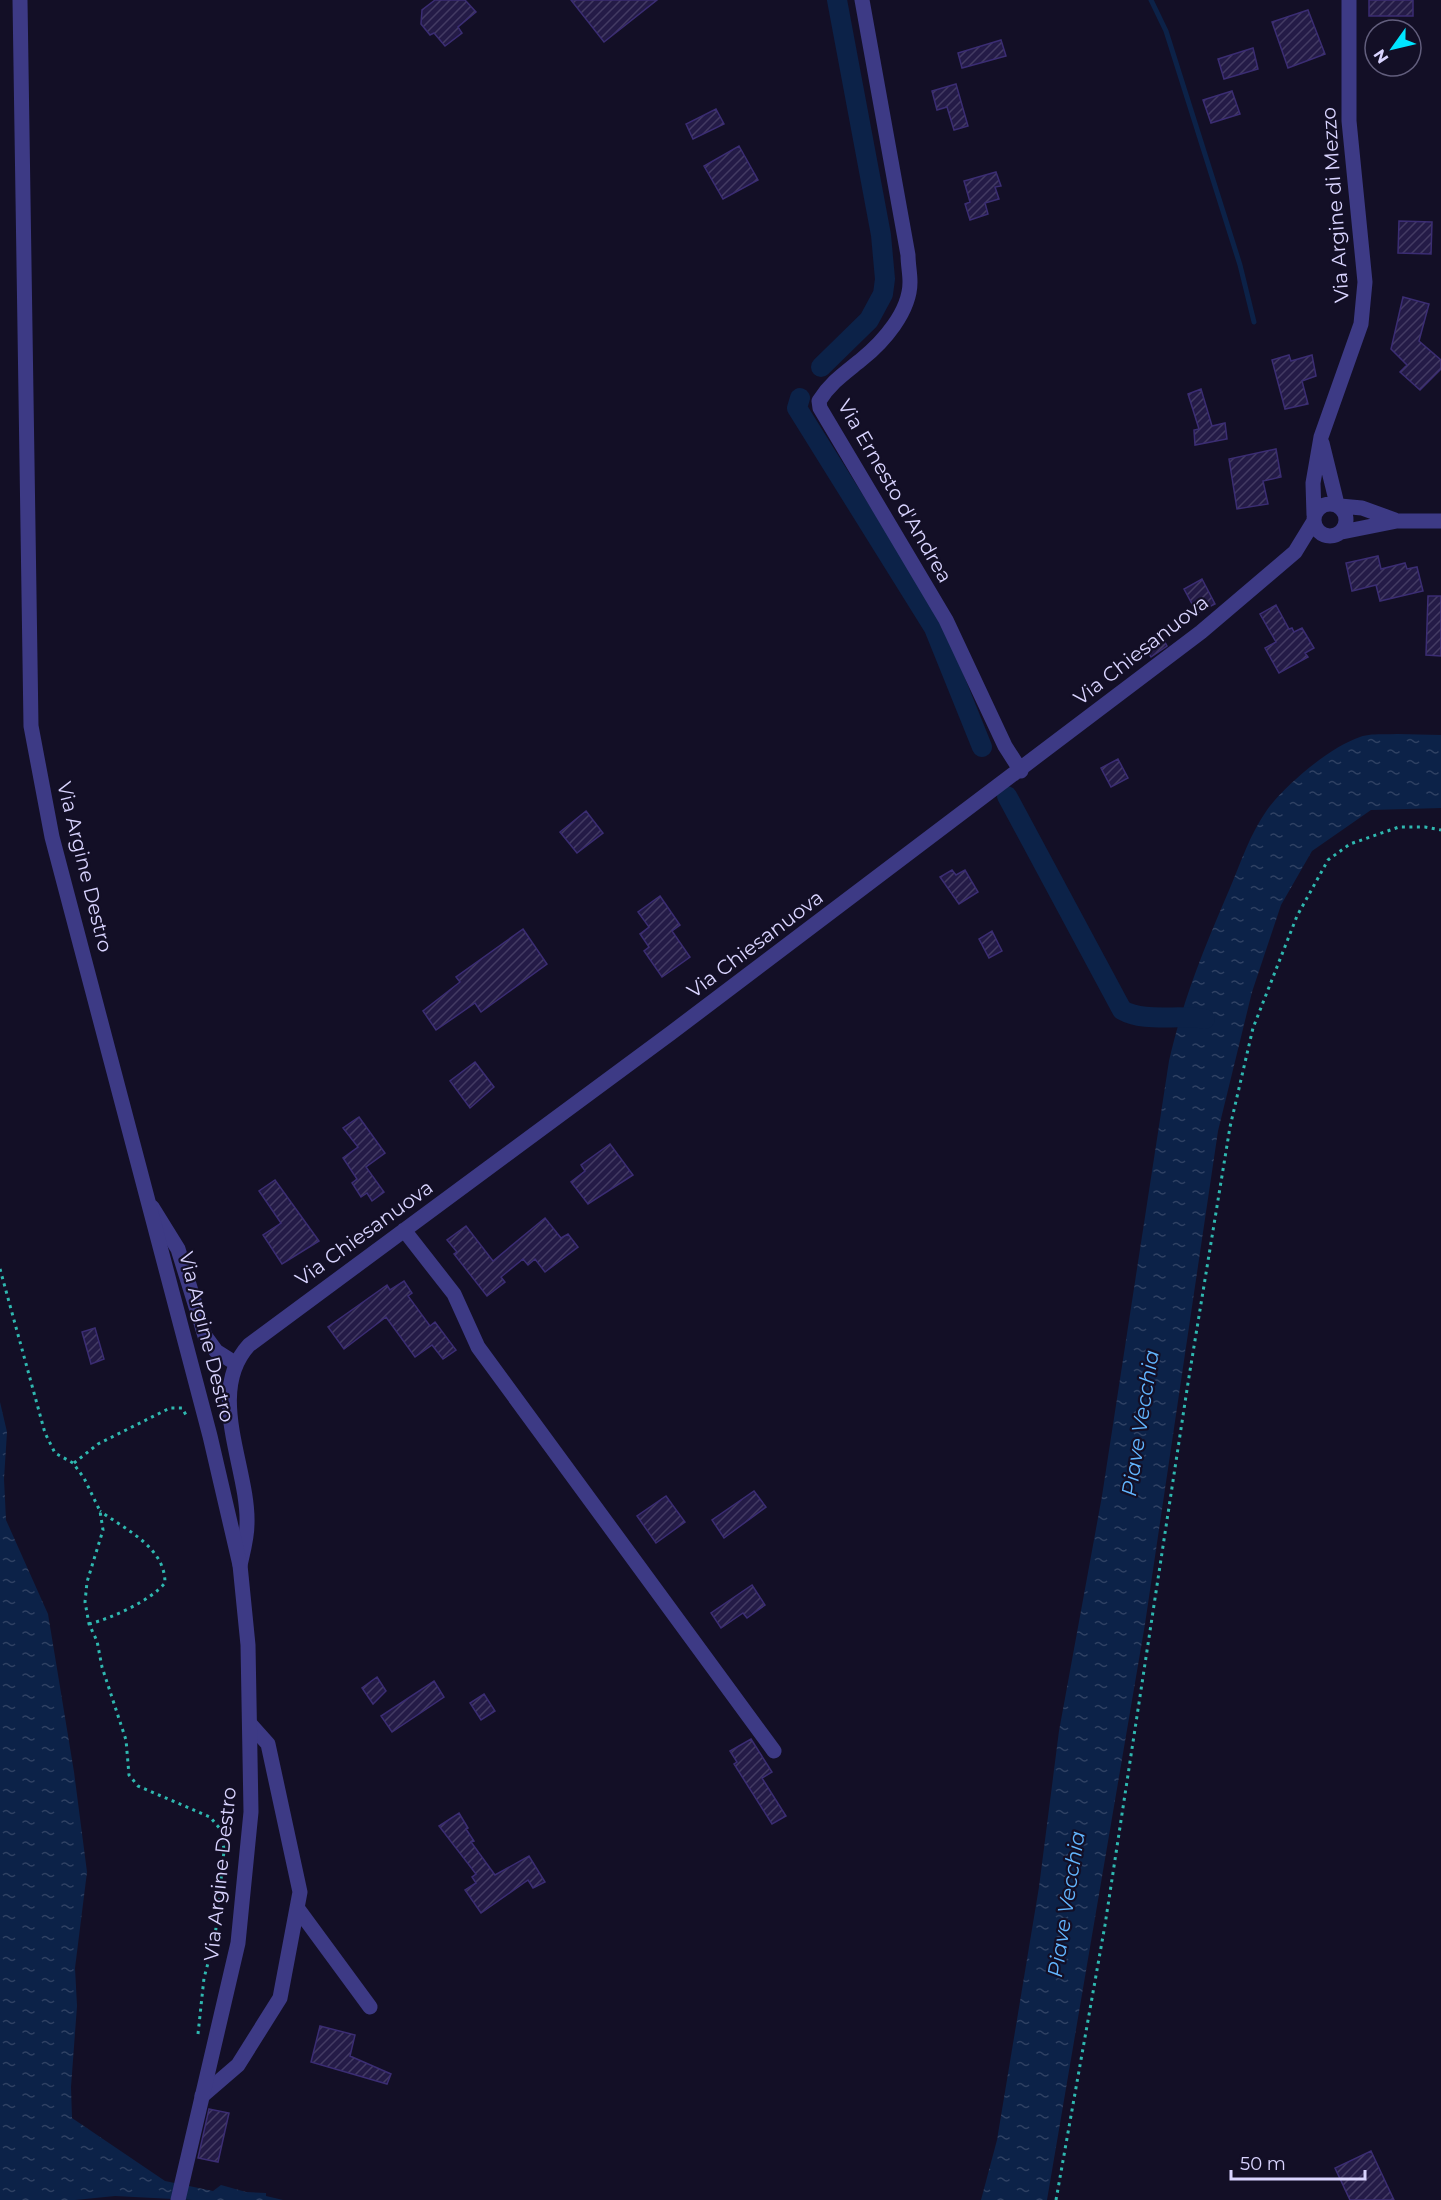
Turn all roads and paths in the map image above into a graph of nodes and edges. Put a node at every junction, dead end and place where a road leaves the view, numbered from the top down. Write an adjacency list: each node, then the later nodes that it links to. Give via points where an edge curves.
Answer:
1 (20, 0): 13 (street, Via Argine Destro, via 31,726 52,837)
2 (862, 0): 11 (street, Via Ernesto d'Andrea, via 908,255 910,285 902,311 889,332 864,358 830,383 819,400 820,408 941,610 1005,746)
3 (1349, 0): 4 (street, Via Argine di Mezzo, via 1349,121 1365,282 1361,324)
4 (1321, 437): 5 (street); 6 (street, Via Argine di Mezzo, via 1313,483)
5 (1338, 505): 6 (street, via 1321,506); 7 (street, Via Chiesanuova, via 1362,508); 9 (street, via 1347,518)
6 (1314, 518): 9 (street, via 1317,529); 10 (street, Via Chiesanuova)
7 (1397, 521): 8 (street, Via Chiesanuova); 9 (street, Via Chiesanuova)
8 (1441, 521)
9 (1335, 534): 10 (street, Via Chiesanuova)
10 (1295, 552): 11 (street, Via Chiesanuova, via 1201,632)
11 (1021, 771): 14 (street, Via Chiesanuova)
12 (1441, 830): 29 (path, via 1399,827 1350,844 1328,860 1297,916 1254,1028 1230,1127 1105,1925)
13 (152, 1207): 16 (street, via 178,1250 205,1336 216,1351); 20 (street, Via Argine Destro)
14 (404, 1230): 16 (street, Via Chiesanuova, via 268,1330); 23 (street, via 454,1294 478,1347)
15 (0, 1269): 18 (path, via 45,1433 55,1453)
16 (235, 1363): 20 (street, Via Chiesanuova, via 229,1391 248,1523)
17 (187, 1417): 18 (path, via 182,1408 170,1408 98,1444)
18 (73, 1463): 19 (path)
19 (99, 1511): 21 (path, via 103,1530 85,1602); 21 (path, via 147,1544 165,1569 165,1583 158,1592 111,1618)
20 (240, 1565): 22 (street, Via Argine Destro)
21 (89, 1624): 25 (path, via 126,1740 129,1775 138,1786 210,1817 222,1831 224,1851 215,1937)
22 (251, 1725): 24 (street, via 268,1744 300,1892); 27 (street, Via Argine Destro, via 251,1812 238,1943)
23 (774, 1751)
24 (298, 1909): 26 (street); 27 (street, via 280,1998 238,2065)
25 (204, 1978)
26 (370, 2007)
27 (202, 2096): 28 (street, Via Argine Destro)
28 (179, 2195)
29 (1056, 2200)

